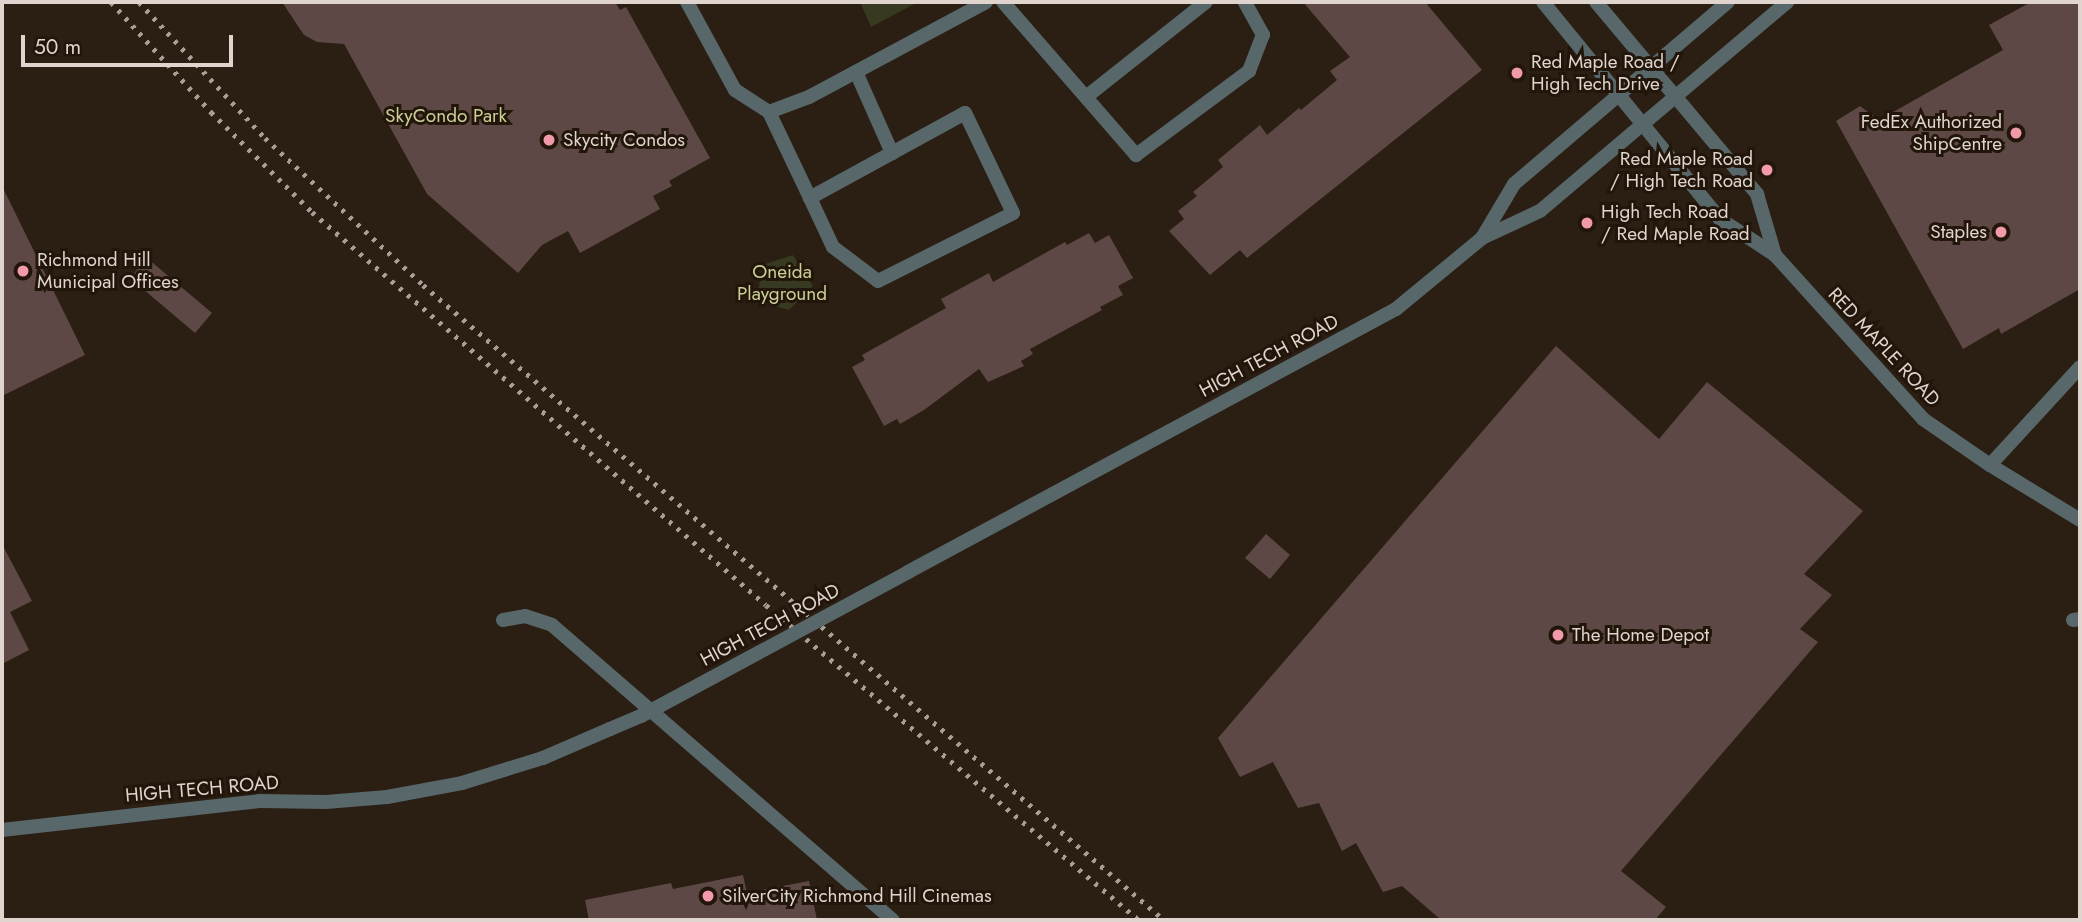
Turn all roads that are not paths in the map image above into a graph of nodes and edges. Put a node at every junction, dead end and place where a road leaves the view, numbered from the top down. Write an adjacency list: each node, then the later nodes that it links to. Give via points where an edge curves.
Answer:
1 (687, 2): 15 (street, via 735,90)
2 (986, 2): 11 (street)
3 (1003, 2): 13 (street)
4 (1206, 2): 13 (street)
5 (1245, 2): 13 (street, via 1264,35 1249,71 1136,155)
6 (1543, 2): 12 (street, RED MAPLE ROAD)
7 (1596, 2): 10 (street, RED MAPLE ROAD)
8 (1728, 2): 10 (street, HIGH TECH ROAD)
9 (1787, 2): 14 (street, HIGH TECH ROAD)
10 (1651, 66): 12 (street, HIGH TECH ROAD); 14 (street, RED MAPLE ROAD)
11 (856, 72): 15 (street); 17 (street)
12 (1620, 94): 16 (street, RED MAPLE ROAD); 19 (street, HIGH TECH ROAD, via 1514,184)
13 (1086, 97)
14 (1675, 100): 16 (street, HIGH TECH ROAD); 20 (street, RED MAPLE ROAD, via 1757,194)
15 (769, 112): 18 (street)
16 (1643, 127): 19 (street, HIGH TECH ROAD, via 1540,211); 20 (street, RED MAPLE ROAD, via 1720,219)
17 (892, 153): 18 (street); 18 (street, via 965,113 1013,213 878,281 833,247)
18 (810, 198)
19 (1482, 238): 25 (street, HIGH TECH ROAD, bridge, via 1396,309 641,716 543,758 474,780 387,797 259,801)
20 (1775, 256): 22 (street, RED MAPLE ROAD, via 1923,419)
21 (2080, 368): 22 (street)
22 (1990, 466): 23 (street, RED MAPLE ROAD)
23 (2080, 520)
24 (503, 620): 26 (street, via 526,616 552,625)
25 (2, 830)
26 (893, 920)

